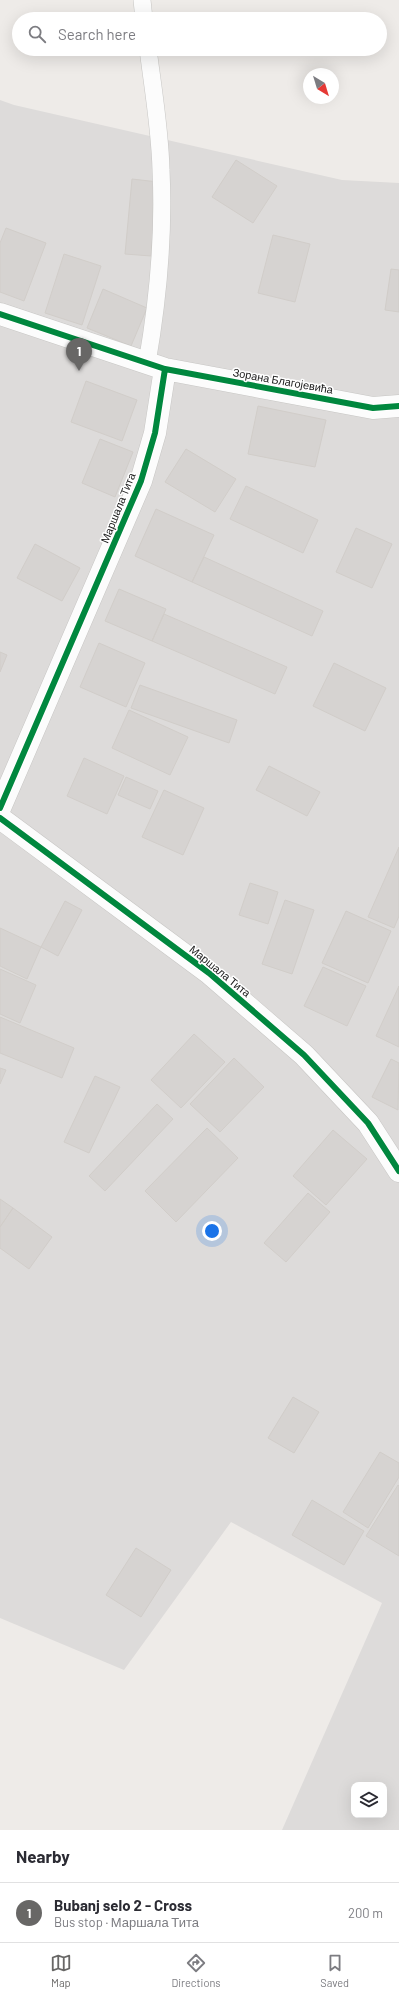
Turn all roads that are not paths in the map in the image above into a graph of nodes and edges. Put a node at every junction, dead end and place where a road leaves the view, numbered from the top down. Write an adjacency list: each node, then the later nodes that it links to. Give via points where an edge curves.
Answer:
1 (142, 0): 2 (lane)
2 (143, 12)
3 (149, 56): 5 (lane, via 161,170 161,219 153,327)
4 (0, 314): 5 (street)
5 (156, 366): 6 (street, Зорана Благојевића, via 373,408); 7 (street, Маршала Тита, via 155,433 141,481)
6 (399, 406)
7 (0, 808)
8 (0, 818): 9 (street, Маршала Тита, via 209,973 304,1055 368,1123)
9 (399, 1171)

